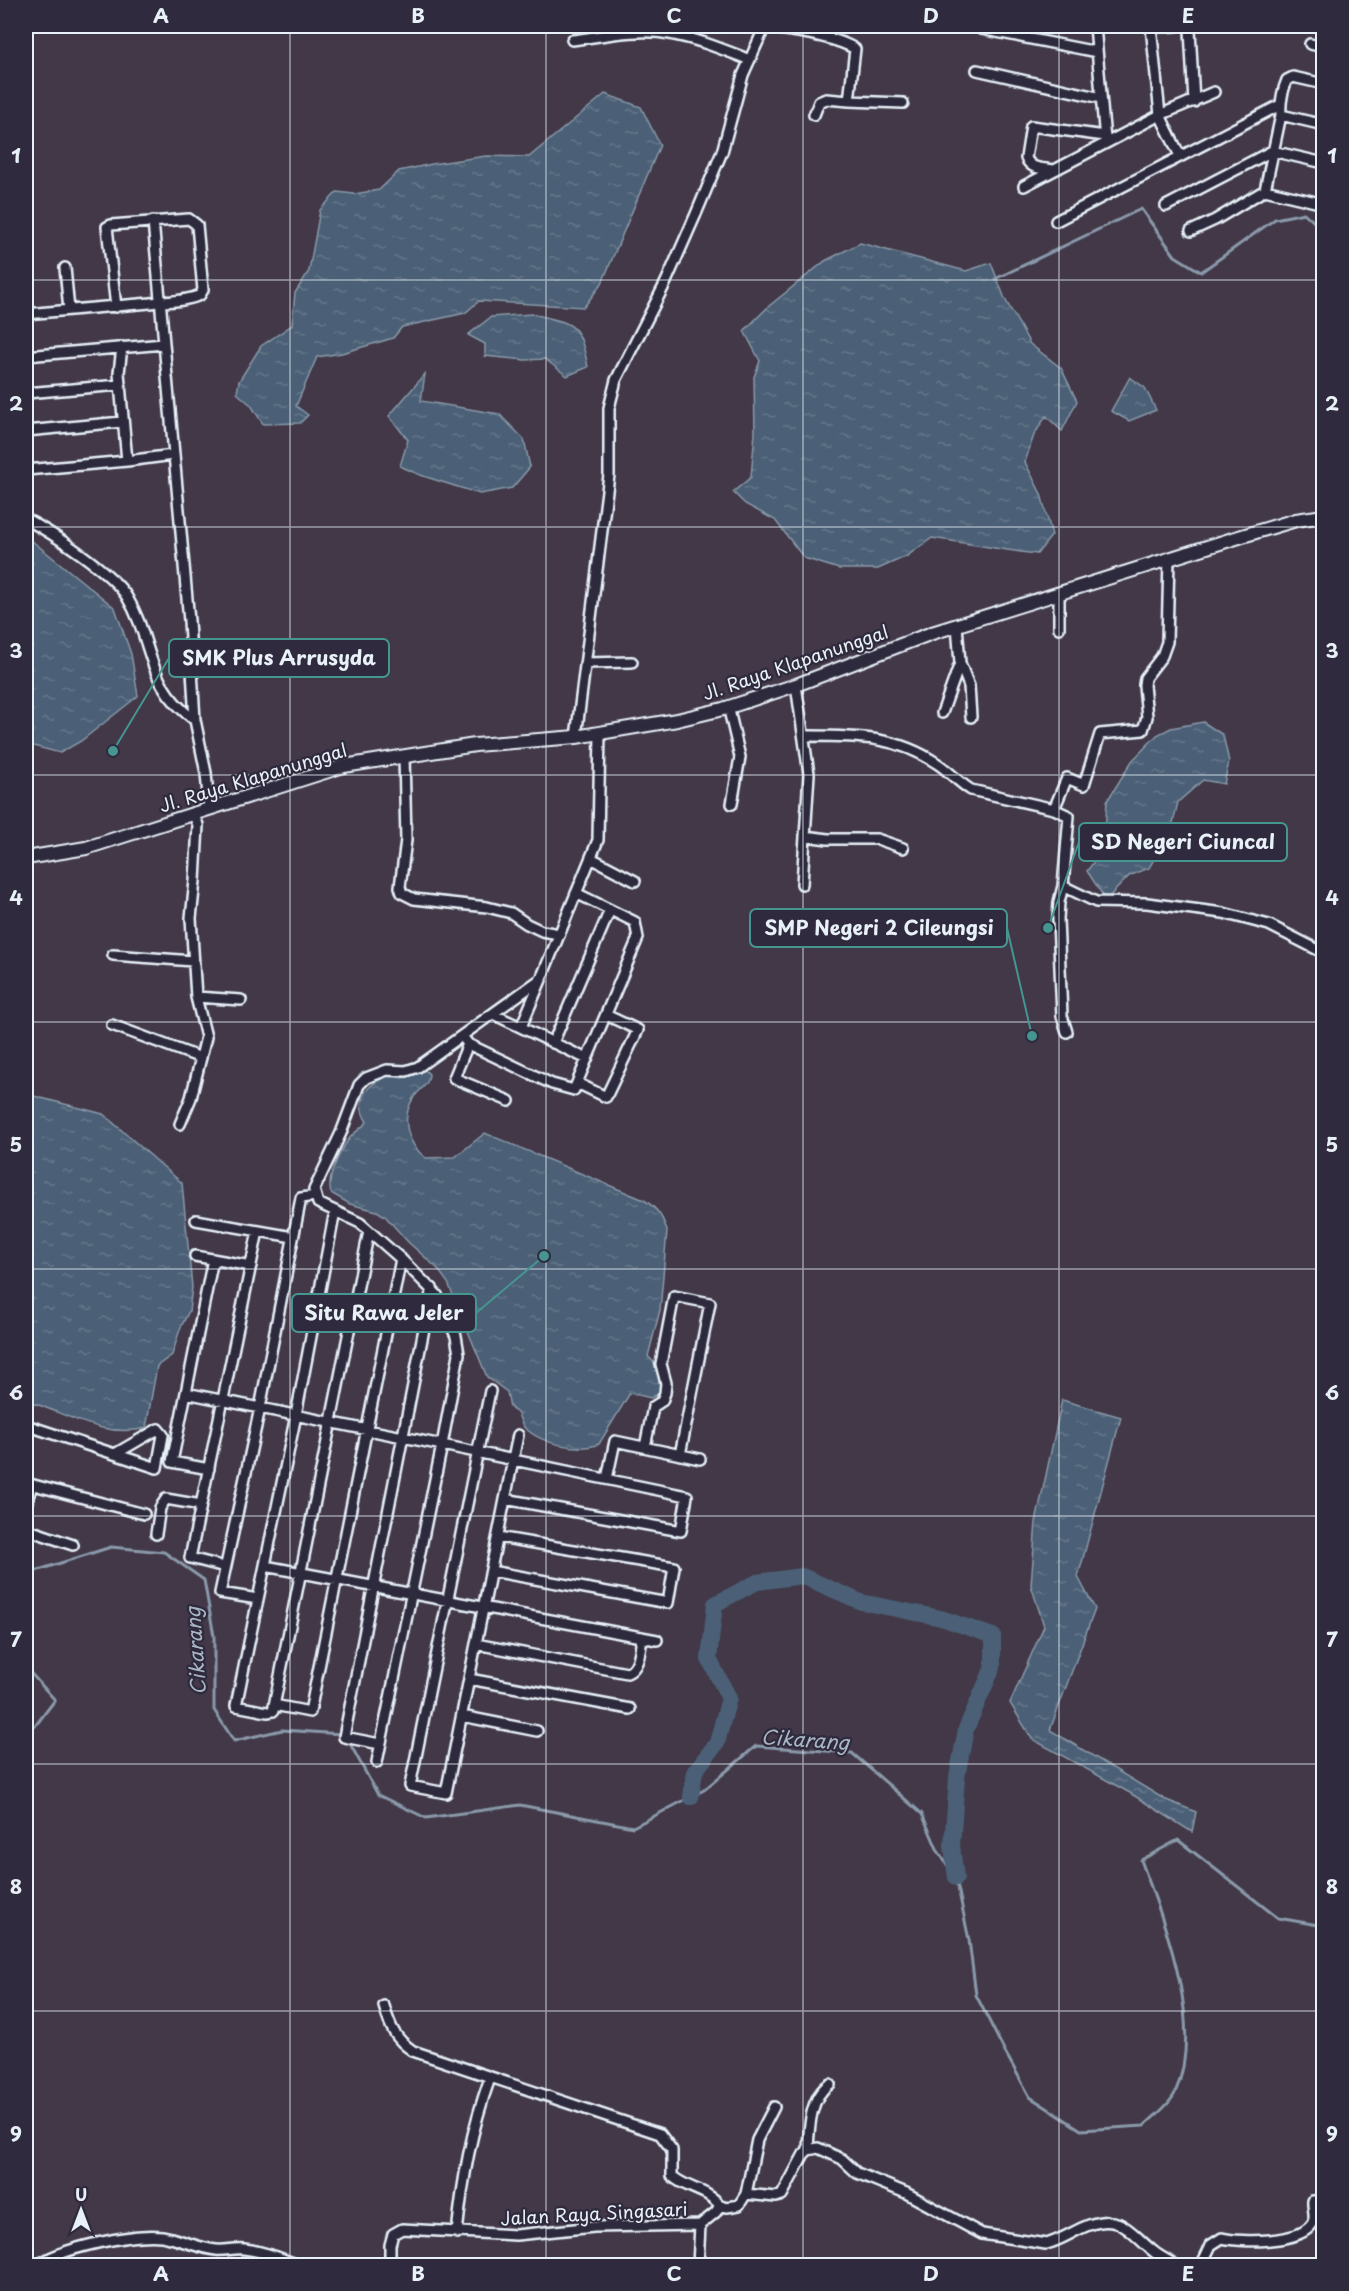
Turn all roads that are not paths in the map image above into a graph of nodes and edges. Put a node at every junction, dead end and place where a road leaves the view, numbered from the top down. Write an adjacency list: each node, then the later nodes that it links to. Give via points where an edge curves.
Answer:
1 (765, 26): 11 (street); 16 (street, via 853,47 856,51)
2 (1095, 26): 10 (street)
3 (1151, 26): 4 (street); 21 (street)
4 (1176, 26)
5 (1187, 26): 17 (street)
6 (981, 28): 10 (street)
7 (572, 40): 11 (street, via 623,33 670,34)
8 (1310, 44): 9 (street)
9 (1323, 47)
10 (1097, 52): 15 (street)
11 (750, 60): 57 (street, via 722,152 666,282 616,380 609,408 609,475)
12 (977, 70): 15 (street)
13 (1323, 84): 19 (street, via 1290,78 1285,84)
14 (1214, 92): 17 (street)
15 (1101, 98): 23 (street)
16 (849, 101): 18 (street); 20 (street, via 826,99 819,102)
17 (1194, 102): 21 (street)
18 (903, 103)
19 (1281, 110): 22 (street); 24 (street); 25 (street)
20 (814, 115)
21 (1160, 115): 23 (street); 25 (street)
22 (1323, 124)
23 (1105, 140): 27 (street); 27 (street, via 1031,126 1028,163)
24 (1272, 151): 26 (street); 29 (street); 31 (street)
25 (1180, 156): 33 (street)
26 (1323, 163)
27 (1053, 170): 28 (street)
28 (1024, 186)
29 (1265, 190): 30 (street); 34 (street)
30 (1323, 204)
31 (1166, 206)
32 (153, 220): 36 (street); 36 (street, via 189,219 197,225 203,290 200,296); 37 (street, via 107,227)
33 (1056, 221)
34 (1191, 231)
35 (65, 268): 38 (street)
36 (159, 302): 37 (street); 40 (street)
37 (116, 307): 38 (street)
38 (69, 310): 39 (street)
39 (26, 314)
40 (164, 344): 41 (street); 47 (street)
41 (122, 347): 42 (street); 43 (street)
42 (26, 356)
43 (120, 385): 44 (street); 45 (street)
44 (26, 393)
45 (122, 422): 46 (street); 48 (street)
46 (26, 431)
47 (173, 455): 48 (street); 63 (street)
48 (127, 461): 49 (street)
49 (26, 470)
50 (1323, 516): 52 (street, Jl. Raya Klapanunggal)
51 (26, 519): 63 (street, via 115,580 132,607 160,683 180,710)
52 (1169, 558): 53 (street, Jl. Raya Klapanunggal); 70 (street, via 1167,642 1162,656 1145,678 1147,717 1143,730 1100,734 1084,785 1067,778)
53 (1059, 594): 54 (street, Jl. Raya Klapanunggal); 55 (street)
54 (957, 625): 58 (street); 59 (street, Jl. Raya Klapanunggal)
55 (1059, 628)
56 (632, 662): 57 (street)
57 (585, 663): 66 (street)
58 (960, 663): 61 (street); 62 (street, via 969,686)
59 (796, 685): 60 (street, Jl. Raya Klapanunggal); 65 (street)
60 (723, 709): 64 (street, Jl. Raya Klapanunggal); 68 (street, via 729,710 740,758)
61 (942, 713)
62 (971, 717)
63 (195, 720): 69 (street)
64 (600, 733): 66 (street, Jl. Raya Klapanunggal); 75 (street, via 598,840)
65 (804, 736): 70 (street, via 878,738 939,765 971,790); 72 (street, via 809,774)
66 (576, 737): 67 (street, Jl. Raya Klapanunggal)
67 (404, 756): 69 (street, Jl. Raya Klapanunggal, via 344,765); 81 (street, via 406,840 402,893 414,899 511,913 535,927)
68 (732, 804)
69 (209, 808): 71 (street, Jl. Raya Klapanunggal)
70 (1054, 809): 78 (street, via 1070,818)
71 (193, 813): 74 (street, Jl. Raya Klapanunggal, via 86,848); 84 (street, via 198,825 190,918)
72 (805, 836): 73 (street, via 868,838); 77 (street)
73 (903, 848)
74 (26, 858)
75 (591, 858): 76 (street); 79 (street)
76 (635, 881)
77 (802, 884)
78 (1063, 886): 82 (street, via 1096,902 1147,903 1269,925); 92 (street, via 1058,919)
79 (576, 893): 80 (street); 81 (street)
80 (610, 910): 89 (street, via 635,922 638,938); 94 (street)
81 (559, 934): 85 (street)
82 (1323, 953)
83 (113, 955): 84 (street)
84 (193, 961): 86 (street)
85 (541, 979): 88 (street); 91 (street)
86 (196, 997): 87 (street); 95 (street, via 206,1029)
87 (241, 1000)
88 (493, 1014): 91 (street); 93 (street)
89 (606, 1015): 96 (street); 97 (street, via 638,1030 606,1097)
90 (112, 1025): 95 (street)
91 (521, 1028): 94 (street)
92 (1066, 1032)
93 (465, 1040): 97 (street, via 552,1084 574,1090); 98 (street, via 454,1078); 100 (street, via 418,1067 387,1070 359,1085)
94 (553, 1043): 96 (street)
95 (201, 1058): 99 (street)
96 (587, 1059): 97 (street)
97 (577, 1083)
98 (509, 1101)
99 (180, 1124)
100 (315, 1196): 101 (street, via 318,1203); 105 (street, via 301,1198)
101 (335, 1211): 104 (street); 115 (street)
102 (196, 1220): 103 (street)
103 (258, 1231): 105 (street); 109 (street)
104 (369, 1231): 108 (street); 116 (street)
105 (293, 1237): 114 (street)
106 (195, 1256): 107 (street)
107 (213, 1259): 109 (street); 112 (street)
108 (401, 1259): 110 (street); 118 (street)
109 (251, 1266): 113 (street)
110 (432, 1288): 120 (street); 121 (street, via 450,1320 459,1354)
111 (490, 1391): 123 (street)
112 (186, 1393): 113 (street); 128 (street, via 172,1462)
113 (223, 1400): 114 (street); 128 (street)
114 (260, 1408): 115 (street); 140 (street)
115 (296, 1415): 116 (street); 139 (street)
116 (332, 1422): 118 (street); 142 (street)
117 (26, 1425): 124 (street)
118 (367, 1430): 120 (street); 143 (street)
119 (518, 1434): 127 (street)
120 (403, 1437): 121 (street); 144 (street)
121 (442, 1445): 123 (street); 145 (street)
122 (645, 1448): 125 (street); 125 (street, via 653,1407 665,1393 661,1364 674,1296 710,1303); 129 (street, via 615,1441)
123 (478, 1452): 127 (street); 147 (street)
124 (115, 1454): 124 (street, via 157,1468 163,1435 158,1429)
125 (680, 1455): 126 (street)
126 (700, 1459)
127 (513, 1460): 129 (street); 131 (street)
128 (209, 1469): 133 (street)
129 (606, 1479): 131 (street, via 687,1496 681,1531)
130 (29, 1484): 132 (street); 134 (street)
131 (505, 1499): 137 (street)
132 (26, 1505)
133 (201, 1505): 136 (street, via 166,1499 160,1508); 140 (street, via 190,1558)
134 (144, 1514)
135 (26, 1529): 138 (street)
136 (156, 1534)
137 (498, 1537): 141 (street); 141 (street, via 674,1567 668,1603)
138 (73, 1545)
139 (265, 1566): 142 (street); 146 (street)
140 (225, 1567): 146 (street, via 220,1593)
141 (491, 1571): 148 (street)
142 (301, 1573): 143 (street); 153 (street)
143 (337, 1579): 144 (street); 153 (street, via 310,1712)
144 (373, 1587): 145 (street); 157 (street, via 344,1737)
145 (411, 1594): 147 (street); 157 (street)
146 (258, 1599): 153 (street, via 236,1706 267,1712 273,1711)
147 (448, 1601): 148 (street); 155 (street, via 410,1786 446,1793)
148 (483, 1608): 149 (street); 151 (street)
149 (642, 1637): 150 (street); 151 (street, via 636,1665 627,1673)
150 (657, 1640)
151 (476, 1644): 152 (street)
152 (469, 1679): 154 (street); 155 (street)
153 (274, 1705)
154 (630, 1709)
155 (462, 1716): 156 (street)
156 (537, 1731)
157 (380, 1744): 158 (street)
158 (377, 1762)
159 (384, 2006): 160 (street, via 400,2042 413,2051)
160 (490, 2078): 166 (street, via 660,2134 672,2151 672,2176 711,2195); 168 (street, via 465,2169)
161 (830, 2084): 163 (street, via 816,2099)
162 (774, 2107): 164 (street, via 757,2139)
163 (808, 2150): 164 (street, via 782,2195); 173 (street, via 818,2148 842,2159 857,2173 906,2193 982,2234 1046,2244 1100,2221 1115,2222)
164 (747, 2194): 166 (street, Jalan Raya Singasari, via 739,2205)
165 (1323, 2200): 174 (street, via 1313,2201 1314,2219 1302,2232 1271,2239 1222,2238 1211,2246)
166 (720, 2205): 167 (street, Jalan Raya Singasari)
167 (700, 2225): 168 (street, Jalan Raya Singasari, via 594,2227 516,2235); 172 (street)
168 (457, 2233): 171 (street, Jalan Raya Singasari, via 397,2231 390,2240)
169 (37, 2265): 170 (street, via 65,2252 144,2236 171,2238 215,2250 245,2249)
170 (302, 2265)
171 (390, 2265)
172 (698, 2265)
173 (1177, 2265)
174 (1201, 2265)

